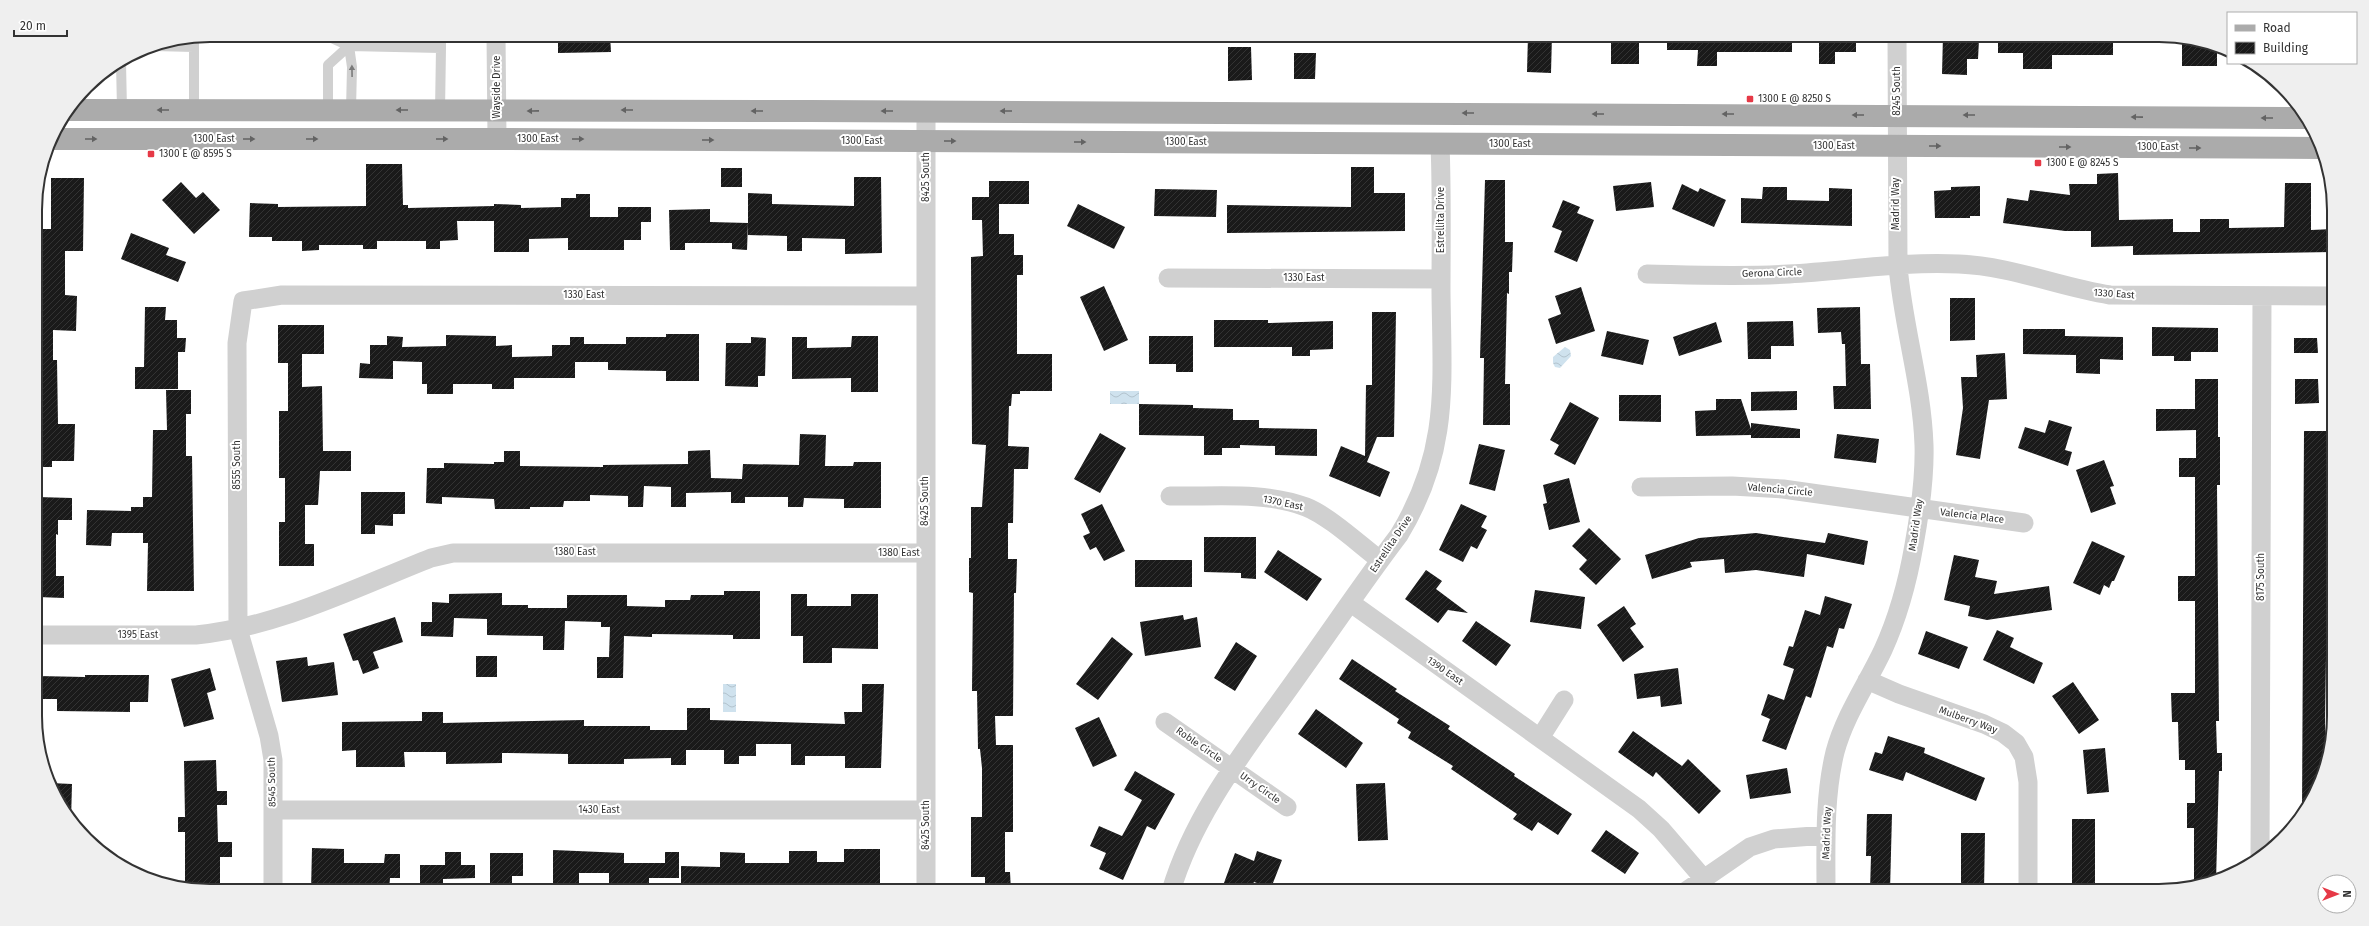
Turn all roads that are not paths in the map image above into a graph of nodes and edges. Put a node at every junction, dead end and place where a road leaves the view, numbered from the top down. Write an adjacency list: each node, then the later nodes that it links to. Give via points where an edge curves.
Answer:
1 (340, 42): 7 (lane)
2 (349, 42): 7 (lane)
3 (441, 42): 8 (lane)
4 (496, 42): 16 (street, Wayside Drive)
5 (1897, 42): 18 (street, 8245 South)
6 (194, 43): 12 (lane)
7 (349, 46): 8 (lane); 13 (lane, via 328,65); 14 (lane, one-way to 7, via 352,67)
8 (441, 48): 15 (lane)
9 (121, 68): 11 (lane)
10 (75, 110): 11 (main road)
11 (122, 110): 12 (main road, one-way to 11)
12 (194, 110): 13 (main road)
13 (328, 110): 14 (main road)
14 (351, 110): 15 (main road, one-way to 14); 21 (main road)
15 (440, 111): 16 (main road)
16 (497, 111): 17 (main road, one-way to 16); 22 (street, Wayside Drive)
17 (926, 111): 18 (main road, one-way to 17); 23 (street, 8425 South)
18 (1897, 115): 19 (main road, one-way to 18); 25 (street, 8245 South)
19 (2300, 118)
20 (58, 139): 21 (main road, 1300 East, one-way to 21)
21 (346, 139): 22 (main road, 1300 East, one-way to 22)
22 (497, 139): 23 (main road, 1300 East, one-way to 23)
23 (926, 141): 24 (main road, 1300 East, one-way to 24); 31 (street, 8425 South)
24 (1440, 144): 25 (main road, 1300 East); 30 (street, Estrellita Drive)
25 (1896, 146): 26 (main road, 1300 East, one-way to 26); 27 (street, Madrid Way)
26 (2315, 148)
27 (1898, 266): 28 (street, Gerona Circle, via 1842,268 1790,274); 32 (street, 1330 East, via 1987,266 2015,271 2088,292 2110,295); 37 (street, Madrid Way, via 1924,445)
28 (1647, 274)
29 (1168, 278): 30 (street, 1330 East)
30 (1441, 279): 40 (street, Estrellita Drive, via 1442,393 1438,439 1414,511)
31 (926, 296): 34 (street, 1330 East, via 282,295); 39 (street, 8425 South)
32 (2262, 296): 33 (street, 1330 East); 53 (street, 8175 South)
33 (2327, 296)
34 (243, 300): 42 (street, 8555 South, via 237,343)
35 (1641, 487): 37 (street, Valencia Circle, via 1783,488)
36 (1170, 496): 40 (street, 1370 East, via 1253,497 1281,500 1307,507)
37 (1919, 510): 38 (street, Valencia Place); 44 (street, Madrid Way, via 1914,545 1897,616)
38 (2024, 523)
39 (925, 553): 42 (street, 1380 East, via 453,553 431,558 289,615); 51 (street, 8425 South)
40 (1380, 560): 41 (street, Estrellita Drive)
41 (1351, 603): 47 (street, 1390 East); 48 (street, Estrellita Drive)
42 (238, 629): 43 (street, 1395 East, via 196,635); 50 (street, 8545 South, via 269,736 273,760)
43 (42, 635)
44 (1867, 680): 52 (street, Madrid Way, via 1848,716 1835,752 1828,793); 60 (street, Mulberry Way, via 1984,724 2016,743 2024,757 2028,782)
45 (1564, 700): 47 (street)
46 (1165, 722): 48 (street, Roble Circle)
47 (1540, 738): 54 (street, 1390 East, via 1645,814)
48 (1232, 769): 49 (street, Urry Circle); 57 (street, Estrellita Drive, via 1197,824 1180,859)
49 (1287, 807)
50 (273, 810): 51 (street, 1430 East); 55 (street, 8545 South)
51 (926, 810): 56 (street, 8425 South)
52 (1826, 835): 54 (street, via 1774,839 1750,847); 59 (street, Madrid Way)
53 (2260, 850)
54 (1704, 879): 58 (street)
55 (272, 884)
56 (926, 884)
57 (1173, 884)
58 (1696, 884)
59 (1826, 884)
60 (2028, 884)

